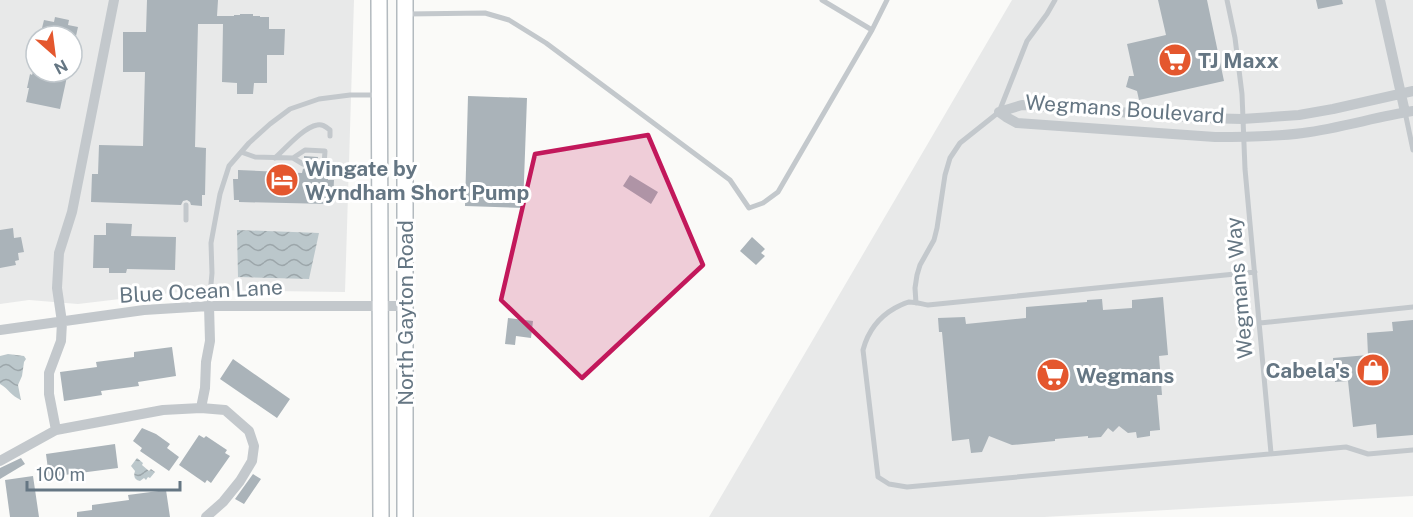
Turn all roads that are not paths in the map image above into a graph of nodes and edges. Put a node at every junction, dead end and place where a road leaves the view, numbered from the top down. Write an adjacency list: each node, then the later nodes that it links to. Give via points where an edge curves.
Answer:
1 (114, 0): 32 (street, via 72,212 59,253 57,288)
2 (379, 0): 12 (main road, North Gayton Road)
3 (822, 0): 9 (lane)
4 (887, 0): 9 (lane)
5 (1054, 0): 13 (lane, via 1027,41)
6 (1227, 0): 15 (lane, Wegmans Way, via 1239,66)
7 (1380, 0): 11 (street)
8 (405, 7): 9 (lane, via 485,13 510,21 546,43 730,180 749,208 778,192); 30 (main road, North Gayton Road)
9 (872, 30)
10 (1413, 91): 11 (street, Wegmans Boulevard)
11 (1401, 93): 14 (street); 15 (street, Wegmans Boulevard, via 1299,115)
12 (380, 95): 19 (lane, via 318,99 290,109); 29 (main road, North Gayton Road)
13 (999, 112): 15 (street, Wegmans Boulevard, via 1022,105); 17 (street, Wegmans Boulevard, via 1017,123); 27 (lane, via 960,143 950,158 934,240 917,275)
14 (1409, 112): 17 (street, Wegmans Boulevard, via 1305,133); 18 (lane)
15 (1242, 119): 17 (lane, Wegmans Way)
16 (330, 136): 20 (lane, via 324,125 309,128)
17 (1243, 137): 26 (lane, Wegmans Way)
18 (1413, 150)
19 (241, 152): 20 (lane); 28 (lane, via 229,166 220,194 211,243)
20 (275, 158): 21 (lane)
21 (293, 158): 22 (lane); 23 (lane, via 304,150 326,151 324,165)
22 (303, 164)
23 (318, 165)
24 (186, 205): 25 (lane)
25 (186, 220)
26 (1255, 272): 27 (lane, via 928,305); 33 (lane, Wegmans Way)
27 (916, 303): 38 (lane, via 902,304 888,312 871,330 863,350 878,477 889,484 914,486)
28 (209, 306): 29 (street, Blue Ocean Lane); 32 (street, Blue Ocean Lane, via 144,310); 35 (street, via 210,341)
29 (380, 306): 30 (street, Blue Ocean Lane); 41 (main road, North Gayton Road)
30 (404, 306): 42 (main road, North Gayton Road)
31 (1413, 307): 33 (lane)
32 (62, 322): 34 (street, Blue Ocean Lane); 36 (street, via 61,342 49,373)
33 (1260, 323): 38 (lane, Wegmans Way)
34 (0, 330)
35 (201, 408): 36 (street, via 163,410); 40 (street, via 225,410 249,431 254,446 252,461 240,481)
36 (56, 430): 39 (street)
37 (1413, 450): 38 (lane, via 1368,454 1346,447)
38 (1271, 453)
39 (0, 461)
40 (206, 517)
41 (381, 517)
42 (405, 517)

